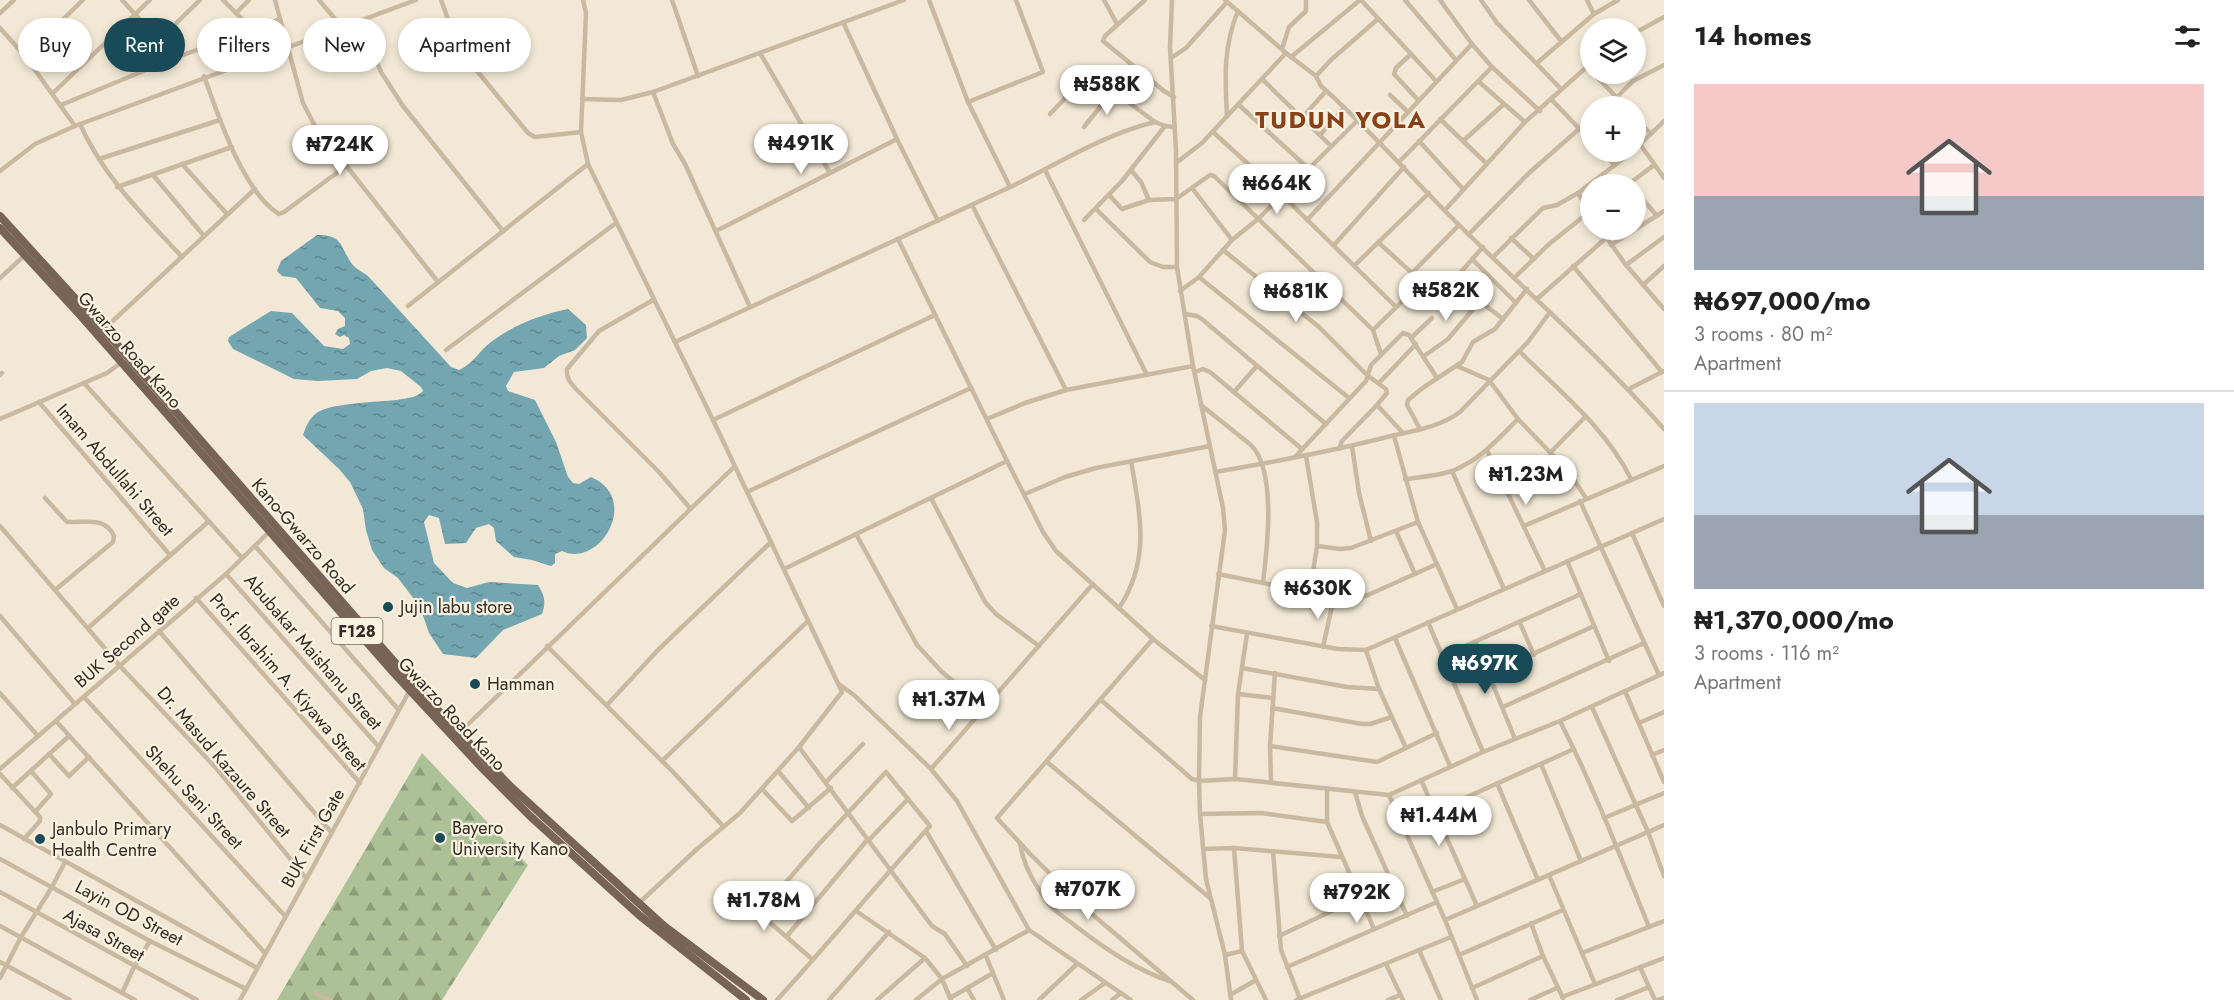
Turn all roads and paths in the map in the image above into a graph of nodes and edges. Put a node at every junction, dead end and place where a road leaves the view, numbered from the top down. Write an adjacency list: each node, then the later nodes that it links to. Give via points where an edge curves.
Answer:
1 (14, 0): 33 (street)
2 (83, 0): 38 (street)
3 (122, 0): 35 (street)
4 (150, 0): 35 (street)
5 (200, 0): 40 (street)
6 (223, 0): 34 (street)
7 (249, 0): 34 (street)
8 (275, 0): 42 (street)
9 (319, 0): 43 (street)
10 (416, 0): 44 (street)
11 (441, 0): 109 (street, via 459,49 528,133 535,137)
12 (583, 0): 84 (street, via 586,13)
13 (672, 0): 69 (street)
14 (904, 0): 46 (street)
15 (929, 0): 87 (street)
16 (1016, 0): 87 (street, via 1043,72)
17 (1104, 0): 47 (street)
18 (1144, 0): 47 (street)
19 (1172, 0): 57 (street)
20 (1306, 0): 53 (street, via 1306,11 1289,27)
21 (1361, 0): 30 (street); 45 (street)
22 (1406, 0): 58 (street)
23 (1440, 0): 31 (street)
24 (1452, 0): 31 (street)
25 (1481, 0): 60 (street, via 1497,23)
26 (1529, 0): 50 (street)
27 (1587, 0): 36 (street)
28 (1618, 0): 36 (street)
29 (1226, 1): 32 (street); 57 (street, via 1186,48)
30 (1354, 2): 56 (street)
31 (1444, 4): 51 (street)
32 (1238, 11): 53 (street); 95 (street, via 1229,33 1225,67)
33 (0, 13)
34 (236, 13): 41 (street)
35 (135, 14): 39 (street); 79 (street)
36 (1594, 14): 50 (street)
37 (1664, 17): 48 (street)
38 (64, 18)
39 (139, 18)
40 (182, 18)
41 (241, 18)
42 (280, 18)
43 (334, 18)
44 (368, 18)
45 (1378, 19): 55 (street); 70 (street)
46 (843, 22): 54 (street); 113 (street)
47 (1117, 24): 83 (street, via 1103,38 1104,43)
48 (1646, 27)
49 (0, 28): 52 (street)
50 (1561, 41): 60 (street)
51 (1472, 44): 58 (street); 62 (street)
52 (18, 48)
53 (1284, 51): 56 (street); 71 (street)
54 (760, 53): 69 (street); 137 (street)
55 (1412, 54): 72 (street); 86 (street, via 1394,74)
56 (1291, 57): 70 (street)
57 (1171, 58): 83 (street)
58 (1456, 60): 72 (street)
59 (291, 61): 131 (street, via 303,103 315,126)
60 (1537, 63): 75 (street)
61 (1664, 65): 82 (street, via 1633,81)
62 (1492, 67): 73 (street); 93 (street)
63 (37, 72): 79 (street)
64 (139, 72): 89 (street)
65 (215, 72): 68 (street)
66 (381, 72): 170 (street, via 403,106)
67 (1580, 74): 75 (street)
68 (204, 76): 98 (street); 103 (street)
69 (699, 76): 78 (street)
70 (1316, 76): 77 (street)
71 (1262, 79): 90 (street); 96 (street)
72 (1436, 81): 86 (street)
73 (1479, 82): 88 (street); 97 (street)
74 (1603, 84): 81 (street)
75 (1561, 89): 85 (street)
76 (1113, 91): 94 (street, via 1088,74); 101 (street); 105 (street)
77 (1326, 91): 91 (street); 96 (street)
78 (653, 92): 84 (street, via 621,100); 171 (street, via 673,144)
79 (52, 93): 89 (street)
80 (1390, 95): 92 (street)
81 (1614, 96)
82 (1618, 96)
83 (1174, 97): 106 (street)
84 (582, 99): 109 (street)
85 (1551, 99): 93 (street); 107 (street)
86 (1418, 100): 92 (street)
87 (968, 102): 142 (street)
88 (1504, 104): 102 (street); 117 (street)
89 (61, 105): 103 (street)
90 (1239, 105): 95 (street); 133 (street)
91 (1344, 108): 99 (street); 112 (street)
92 (1407, 111): 115 (street)
93 (1540, 111): 102 (street)
94 (1050, 114)
95 (1227, 116): 110 (street)
96 (1302, 118): 112 (street)
97 (1440, 119): 116 (street); 117 (street)
98 (220, 120): 119 (street); 121 (street)
99 (1358, 120): 115 (street); 118 (street)
100 (1664, 121): 111 (street)
101 (1155, 122): 104 (street); 134 (street, via 1112,136)
102 (1525, 122): 128 (street)
103 (77, 125): 121 (street); 136 (street, via 35,144)
104 (1165, 126): 106 (street); 135 (street)
105 (1084, 127)
106 (1175, 128): 125 (street)
107 (1579, 129): 172 (street)
108 (1646, 129): 111 (street)
109 (581, 132): 127 (street)
110 (1213, 132): 125 (street); 149 (street)
111 (1651, 134): 114 (street)
112 (1320, 135): 118 (street)
113 (897, 139): 137 (street); 162 (street)
114 (1646, 139)
115 (1380, 141): 122 (street); 164 (street)
116 (1419, 141): 122 (street); 145 (street)
117 (1463, 141): 128 (street)
118 (1331, 146): 133 (street)
119 (232, 147): 126 (street); 144 (street)
120 (1646, 153): 130 (street)
121 (99, 159): 141 (street)
122 (1399, 162): 132 (street)
123 (1612, 162): 129 (street)
124 (1619, 162): 129 (street)
125 (1176, 163): 151 (street)
126 (182, 164): 139 (street); 158 (street)
127 (588, 164): 167 (street); 170 (street)
128 (1487, 164): 145 (street)
129 (1615, 165): 147 (street)
130 (1654, 165): 138 (street); 140 (street)
131 (346, 166): 144 (street, via 279,214); 202 (street)
132 (1404, 167): 146 (street); 182 (street)
133 (1309, 169): 149 (street)
134 (1045, 170): 142 (street); 235 (street)
135 (1131, 170): 148 (street); 152 (street)
136 (0, 171)
137 (830, 173): 171 (street)
138 (1643, 174)
139 (153, 175): 141 (street); 173 (street)
140 (1664, 178)
141 (117, 187): 187 (street)
142 (1010, 187): 154 (street)
143 (1192, 188): 151 (street); 161 (street, via 1212,175); 177 (street)
144 (255, 189): 158 (street)
145 (1463, 189): 156 (street)
146 (1429, 193): 156 (street); 181 (street)
147 (1578, 193): 150 (street); 175 (street, via 1543,208)
148 (1109, 195): 152 (street, via 1122,209); 155 (street)
149 (1282, 195): 161 (street); 164 (street)
150 (1580, 196)
151 (1176, 199): 152 (street); 195 (street)
152 (1149, 200)
153 (1646, 203): 160 (street)
154 (972, 205): 162 (street); 243 (street)
155 (1096, 209): 163 (street); 195 (street, via 1150,262)
156 (1445, 210): 168 (street)
157 (1664, 210): 160 (street)
158 (227, 214): 173 (street)
159 (0, 216): 201 (main road, Kano-Gwarzo Road / F128)
160 (1657, 216): 166 (street)
161 (1258, 219): 177 (street); 221 (street)
162 (938, 220): 176 (street)
163 (1084, 220)
164 (1307, 220): 182 (street)
165 (1580, 221): 190 (street)
166 (1646, 222)
167 (616, 223): 208 (street); 225 (street)
168 (1459, 225): 172 (street); 196 (street)
169 (0, 228): 186 (main road, Gwarzo Road Kano / F128)
170 (503, 231): 202 (street)
171 (716, 231): 212 (street)
172 (1468, 234): 184 (street)
173 (204, 236): 187 (street)
174 (1664, 237): 192 (street)
175 (1511, 238): 188 (street); 190 (street)
176 (898, 239): 212 (street); 217 (street)
177 (1232, 240): 185 (street)
178 (1604, 240): 193 (street)
179 (1607, 240): 183 (street)
180 (1618, 240): 183 (street)
181 (1379, 243): 191 (street); 196 (street)
182 (1334, 245): 191 (street)
183 (1611, 245): 192 (street)
184 (1483, 247): 188 (street); 189 (street)
185 (1223, 250): 197 (street); 236 (street, via 1319,327)
186 (25, 255): 199 (street); 201 (main road, Gwarzo Road Kano / F128)
187 (182, 257): 220 (street)
188 (1493, 257): 200 (street)
189 (1472, 259): 198 (street); 210 (street)
190 (1534, 259): 200 (street)
191 (1355, 265): 213 (street)
192 (1626, 265): 204 (street)
193 (1573, 266): 207 (street); 233 (street)
194 (1664, 266): 204 (street)
195 (1177, 267): 206 (street)
196 (1413, 272): 203 (street)
197 (1199, 276): 206 (street); 245 (street)
198 (1455, 276): 203 (street, via 1435,290); 209 (street)
199 (0, 278)
200 (1514, 278): 205 (street)
201 (54, 281): 220 (main road, Kano-Gwarzo Road / F128); 229 (main road, Gwarzo Road Kano / F128)
202 (438, 282): 211 (street)
203 (1422, 282): 213 (street)
204 (1643, 285): 214 (street)
205 (1527, 289): 207 (street); 210 (street)
206 (1180, 291): 216 (street)
207 (1537, 299): 215 (street)
208 (653, 300): 223 (street); 283 (street, via 599,331 566,374)
209 (1480, 301): 219 (street); 228 (street, via 1448,339)
210 (1516, 303): 219 (street)
211 (408, 306)
212 (750, 307): 223 (street)
213 (1396, 307): 221 (street)
214 (1664, 309)
215 (1550, 312): 226 (street); 242 (street)
216 (1185, 314): 230 (street); 231 (street, via 1203,320)
217 (935, 315): 241 (street); 253 (street)
218 (1432, 318): 222 (street)
219 (1503, 319): 232 (street, via 1491,333 1473,342)
220 (103, 330): 365 (main road, Kano-Gwarzo Road / F128)
221 (1373, 330): 227 (street)
222 (1411, 338): 224 (street); 227 (street, via 1403,333)
223 (675, 342): 253 (street)
224 (1416, 344): 228 (street); 240 (street)
225 (446, 350)
226 (1519, 351): 238 (street); 249 (street)
227 (1381, 354): 236 (street)
228 (1424, 356): 237 (street)
229 (122, 362): 239 (street); 289 (main road, Gwarzo Road Kano / F128)
230 (1193, 366): 234 (street); 235 (street)
231 (1256, 366): 244 (street); 255 (street)
232 (1457, 366): 237 (street); 238 (street)
233 (1663, 371): 242 (street)
234 (1195, 372): 244 (street, via 1206,369); 247 (street)
235 (1147, 375): 243 (street)
236 (1367, 375): 240 (street); 245 (street)
237 (1437, 378): 256 (street, via 1407,402)
238 (1489, 380): 252 (street); 256 (street, via 1456,415)
239 (84, 383): 246 (street); 285 (street)
240 (1379, 383): 248 (street, via 1387,393)
241 (972, 388): 251 (street); 277 (street)
242 (1629, 388): 254 (street)
243 (1066, 390): 251 (street)
244 (1234, 392): 262 (street)
245 (1349, 398): 255 (street)
246 (39, 402): 250 (street); 298 (street, Imam Abdullahi Street)
247 (1201, 405): 260 (street); 270 (street, via 1251,445)
248 (1377, 405): 258 (street); 263 (street)
249 (1585, 417): 265 (street); 276 (street, via 1617,452)
250 (0, 419)
251 (987, 419): 268 (street)
252 (1518, 419): 264 (street); 265 (street)
253 (713, 420): 271 (street)
254 (1662, 422): 257 (street)
255 (1326, 424): 262 (street)
256 (1420, 429): 258 (street)
257 (1664, 429)
258 (1403, 434): 259 (street)
259 (1394, 436): 261 (street); 275 (street)
260 (1210, 446): 269 (street); 274 (street)
261 (1352, 447): 263 (street); 293 (street)
262 (1302, 449): 267 (street)
263 (1339, 449): 266 (street)
264 (1487, 450): 273 (street); 288 (street)
265 (1550, 453): 281 (street)
266 (1306, 456): 267 (street); 296 (street)
267 (1294, 458): 270 (street)
268 (1007, 461): 278 (street); 280 (street)
269 (1131, 461): 278 (street, via 1065,477); 316 (street, via 1142,528 1132,583)
270 (1263, 464): 274 (street); 307 (street, via 1270,524)
271 (735, 466): 277 (street); 283 (street)
272 (1664, 466): 276 (street)
273 (1452, 471): 275 (street); 309 (street)
274 (1215, 472): 305 (street, via 1225,530)
275 (1406, 479): 286 (street)
276 (1631, 480): 281 (street)
277 (747, 492): 294 (street)
278 (1025, 494): 308 (street, via 1056,551)
279 (45, 498): 310 (street, via 67,522 103,523 114,536 113,542)
280 (931, 498): 292 (street); 332 (street, via 985,602)
281 (1586, 498): 282 (street)
282 (1580, 501): 288 (street); 297 (street)
283 (690, 508): 331 (street)
284 (1664, 519): 291 (street)
285 (208, 522): 298 (street); 299 (street)
286 (1418, 522): 290 (street); 301 (street)
287 (0, 526): 310 (street, Dr. Masud Kazaure Street)
288 (1524, 526): 303 (street)
289 (270, 531): 295 (street, BUK Second gate); 346 (main road, Gwarzo Road Kano / F128)
290 (1396, 531): 293 (street); 306 (street)
291 (1632, 533): 297 (street); 315 (street)
292 (856, 534): 302 (street); 355 (street, via 917,645 942,672)
293 (1371, 540): 296 (street, via 1345,549)
294 (771, 542): 302 (street); 354 (street, via 658,650)
295 (255, 546): 299 (street, BUK Second gate); 359 (street)
296 (1317, 546): 311 (street)
297 (1601, 546): 300 (street); 330 (street)
298 (170, 555): 324 (street)
299 (242, 558): 304 (street, BUK Second gate)
300 (1567, 561): 303 (street); 312 (street)
301 (1437, 564): 306 (street); 317 (street)
302 (784, 569): 319 (street)
303 (1545, 571): 309 (street)
304 (226, 574): 314 (street, BUK Second gate); 372 (street, Abubakar Maishanu Street)
305 (1218, 574): 307 (street); 322 (street)
306 (1415, 574): 313 (street, via 1357,599)
307 (1263, 583): 311 (street)
308 (1093, 584): 316 (street); 332 (street)
309 (1504, 589): 317 (street)
310 (55, 590): 324 (street, Dr. Masud Kazaure Street)
311 (1310, 592): 313 (street)
312 (1581, 594): 321 (street); 323 (street)
313 (1334, 597): 333 (street)
314 (196, 598): 325 (street, BUK Second gate); 397 (street, Prof. Ibrahim A. Kiyawa Street)
315 (1664, 606)
316 (1119, 608): 328 (street)
317 (1457, 609): 320 (street)
318 (0, 616): 353 (street)
319 (808, 621): 344 (street); 381 (street)
320 (1428, 622): 327 (street); 336 (street)
321 (1520, 622): 329 (street); 335 (street)
322 (1211, 626): 326 (street); 343 (street)
323 (1594, 626): 335 (street); 337 (street)
324 (88, 628): 338 (street, Dr. Masud Kazaure Street)
325 (159, 631): 338 (street, BUK Second gate); 419 (street)
326 (1247, 634): 333 (street); 339 (street)
327 (1395, 638): 334 (street); 366 (street)
328 (1153, 639): 343 (street); 352 (street)
329 (1476, 643): 336 (street); 341 (street)
330 (1644, 643): 337 (street); 342 (street)
331 (547, 646): 354 (street); 365 (street)
332 (1039, 646): 355 (street)
333 (1323, 647): 334 (street)
334 (1366, 650): 345 (street)
335 (1534, 655): 341 (street)
336 (1443, 656): 377 (street)
337 (1609, 661): 356 (street)
338 (120, 666): 350 (street, BUK Second gate); 435 (street, Dr. Masud Kazaure Street, via 216,768)
339 (1242, 668): 340 (street); 349 (street)
340 (1275, 673): 345 (street, via 1347,687); 351 (street)
341 (1489, 674): 356 (street)
342 (1661, 674): 347 (street)
343 (1205, 680): 393 (street)
344 (840, 685): 373 (street, via 842,695); 387 (street)
345 (1379, 688): 361 (street)
346 (410, 690): 359 (street, BUK First Gate); 384 (main road, Gwarzo Road Kano / F128)
347 (1624, 692): 357 (street); 364 (street)
348 (0, 693): 367 (street)
349 (1238, 694): 351 (street); 391 (street)
350 (84, 697): 353 (street, BUK Second gate); 449 (street, Shehu Sani Street)
351 (1273, 698): 358 (street)
352 (1101, 700): 382 (street); 393 (street, via 1188,777)
353 (75, 704): 362 (street, BUK Second gate)
354 (607, 705): 381 (street)
355 (985, 707): 387 (street)
356 (1503, 707): 369 (street)
357 (1592, 707): 363 (street); 407 (street)
358 (1272, 708): 361 (street, via 1362,724); 371 (street)
359 (398, 709): 372 (street, BUK First Gate)
360 (1664, 712): 364 (street)
361 (1392, 717): 374 (street)
362 (56, 721): 367 (street, BUK Second gate); 368 (street)
363 (1560, 721): 369 (street); 375 (street)
364 (1639, 723): 379 (street)
365 (459, 733): 384 (main road, Kano-Gwarzo Road / F128)
366 (1437, 733): 374 (street); 385 (street)
367 (38, 736): 386 (street, BUK Second gate)
368 (69, 736): 378 (street); 380 (street)
369 (1515, 739): 377 (street)
370 (863, 744): 394 (street)
371 (1270, 746): 374 (street, via 1372,762); 395 (street)
372 (379, 747): 397 (street, BUK First Gate)
373 (799, 747): 389 (street); 394 (street)
374 (1406, 748)
375 (1574, 749): 383 (street); 413 (street)
376 (1664, 750): 379 (street)
377 (1483, 752): 385 (street)
378 (49, 754): 380 (street, via 69,776); 388 (street)
379 (1653, 755): 396 (street)
380 (90, 757): 467 (street)
381 (662, 761): 417 (street)
382 (1047, 762): 423 (street, via 997,818); 441 (street)
383 (1541, 764): 398 (street); 430 (street)
384 (485, 765): 444 (main road, Kano-Gwarzo Road / F128); 511 (main road, Gwarzo Road Kano / F128, via 538,823 639,915)
385 (1450, 766): 392 (street)
386 (0, 769)
387 (931, 769): 457 (street, via 957,801)
388 (31, 771): 399 (street); 410 (street, via 51,794)
389 (778, 771): 401 (street); 408 (street)
390 (0, 774): 399 (street)
391 (1235, 779): 393 (street); 395 (street)
392 (1421, 780): 405 (street); 409 (street)
393 (1199, 781): 412 (street)
394 (826, 782): 400 (street)
395 (1270, 782): 402 (street)
396 (1664, 782)
397 (360, 783): 419 (street, BUK First Gate)
398 (1497, 783): 409 (street); 437 (street)
399 (12, 788): 410 (street)
400 (831, 788): 408 (street); 411 (street)
401 (762, 789): 408 (street, via 792,821); 417 (street)
402 (1327, 790): 403 (street); 414 (street)
403 (1355, 792): 405 (street); 450 (street)
404 (1664, 793): 407 (street)
405 (1389, 795): 440 (street)
406 (908, 799): 411 (street, via 886,772); 418 (street, via 930,825); 422 (street)
407 (1636, 805): 413 (street); 420 (street)
408 (809, 808)
409 (1436, 811): 436 (street)
410 (35, 812): 421 (street, via 40,822)
411 (848, 813): 422 (street); 459 (street, via 762,910 767,920)
412 (1200, 814): 414 (street, via 1261,813); 426 (street)
413 (1604, 818): 424 (street)
414 (1327, 822): 428 (street)
415 (0, 825): 421 (street)
416 (1664, 825): 420 (street)
417 (723, 826): 444 (street)
418 (926, 831): 432 (street); 464 (street)
419 (331, 832): 435 (street, BUK First Gate)
420 (1648, 832): 424 (street); 434 (street)
421 (24, 839): 431 (street)
422 (869, 840): 432 (street); 459 (street)
423 (1020, 843): 489 (street, via 1086,909); 489 (street, via 1022,859 1050,906 1104,949 1146,973)
424 (1617, 846): 430 (street); 455 (street)
425 (1234, 848): 426 (street); 427 (street); 466 (street)
426 (1203, 849): 441 (street)
427 (1273, 851): 428 (street); 460 (street)
428 (1341, 857): 442 (street)
429 (0, 859): 438 (street, Layin OD Street)
430 (1581, 861): 433 (street)
431 (65, 862): 438 (street); 483 (street)
432 (891, 869): 447 (street); 480 (street)
433 (1549, 875): 437 (street); 446 (street)
434 (1664, 876)
435 (306, 879): 449 (street, BUK First Gate)
436 (1465, 879): 440 (street); 445 (street)
437 (1538, 880): 445 (street)
438 (52, 887): 448 (street); 463 (street, Layin OD Street)
439 (0, 892): 448 (street, Ajasa Street)
440 (1432, 892): 443 (street)
441 (1210, 898): 469 (street)
442 (1359, 898): 456 (street); 460 (street)
443 (1437, 902): 450 (street); 451 (street)
444 (639, 903): 512 (main road, Kano-Gwarzo Road / F128)
445 (1477, 906): 451 (street)
446 (1563, 910): 453 (street); 468 (street)
447 (856, 911): 458 (street); 475 (street)
448 (37, 913): 461 (street); 481 (street, Ajasa Street)
449 (285, 916): 467 (street, BUK First Gate)
450 (1407, 916): 456 (street)
451 (1445, 920): 462 (street)
452 (1664, 921): 455 (street)
453 (1532, 923): 470 (street); 472 (street)
454 (0, 926): 461 (street)
455 (1649, 927): 468 (street)
456 (1374, 929): 484 (street)
457 (1029, 930): 464 (street); 477 (street)
458 (889, 932): 473 (street); 514 (street)
459 (787, 936): 475 (street)
460 (1279, 936): 484 (street)
461 (21, 937): 479 (street); 497 (street)
462 (1451, 937): 465 (street); 470 (street)
463 (150, 941): 481 (street); 496 (street, Layin OD Street)
464 (996, 950): 471 (street)
465 (1419, 950): 478 (street); 526 (street)
466 (1242, 951): 469 (street); 488 (street)
467 (265, 953): 483 (street, BUK First Gate)
468 (1582, 953): 491 (street)
469 (1225, 955): 500 (street)
470 (1459, 955): 494 (street)
471 (986, 956): 480 (street); 485 (street)
472 (1543, 956): 494 (street); 495 (street)
473 (925, 958): 487 (street); 515 (street)
474 (1664, 958): 482 (street)
475 (813, 960): 513 (street)
476 (0, 962): 479 (street)
477 (1077, 964): 490 (street); 519 (street)
478 (1386, 964): 501 (street); 504 (street)
479 (7, 965): 486 (street); 506 (street)
480 (967, 966): 487 (street)
481 (134, 967): 497 (street); 508 (street, Ajasa Street)
482 (1640, 967): 491 (street); 492 (street)
483 (257, 968): 496 (street, BUK First Gate)
484 (1287, 968): 504 (street)
485 (993, 973): 493 (street); 518 (street)
486 (0, 978)
487 (942, 979): 503 (street); 516 (street)
488 (1256, 980): 500 (street); 524 (street)
489 (1172, 982): 523 (street)
490 (1105, 983): 499 (street); 520 (street)
491 (1596, 984): 505 (street)
492 (1649, 987): 529 (street); 530 (street)
493 (967, 988): 503 (street); 517 (street)
494 (1472, 988): 527 (street)
495 (1557, 988): 505 (street); 528 (street)
496 (246, 989): 509 (street, BUK First Gate)
497 (122, 993): 507 (street)
498 (315, 993): 510 (street)
499 (1121, 993): 521 (street); 522 (street)
500 (1231, 997)
501 (1402, 998): 525 (street)
502 (1664, 998): 530 (street)
503 (951, 999)
504 (1298, 999)
505 (1563, 999)
506 (70, 1000)
507 (135, 1000)
508 (197, 1000)
509 (240, 1000)
510 (330, 1000)
511 (746, 1000)
512 (763, 1000)
513 (777, 1000)
514 (829, 1000)
515 (877, 1000)
516 (916, 1000)
517 (974, 1000)
518 (1004, 1000)
519 (1039, 1000)
520 (1081, 1000)
521 (1112, 1000)
522 (1131, 1000)
523 (1193, 1000)
524 (1266, 1000)
525 (1388, 1000)
526 (1441, 1000)
527 (1477, 1000)
528 (1530, 1000)
529 (1617, 1000)
530 (1657, 1000)

